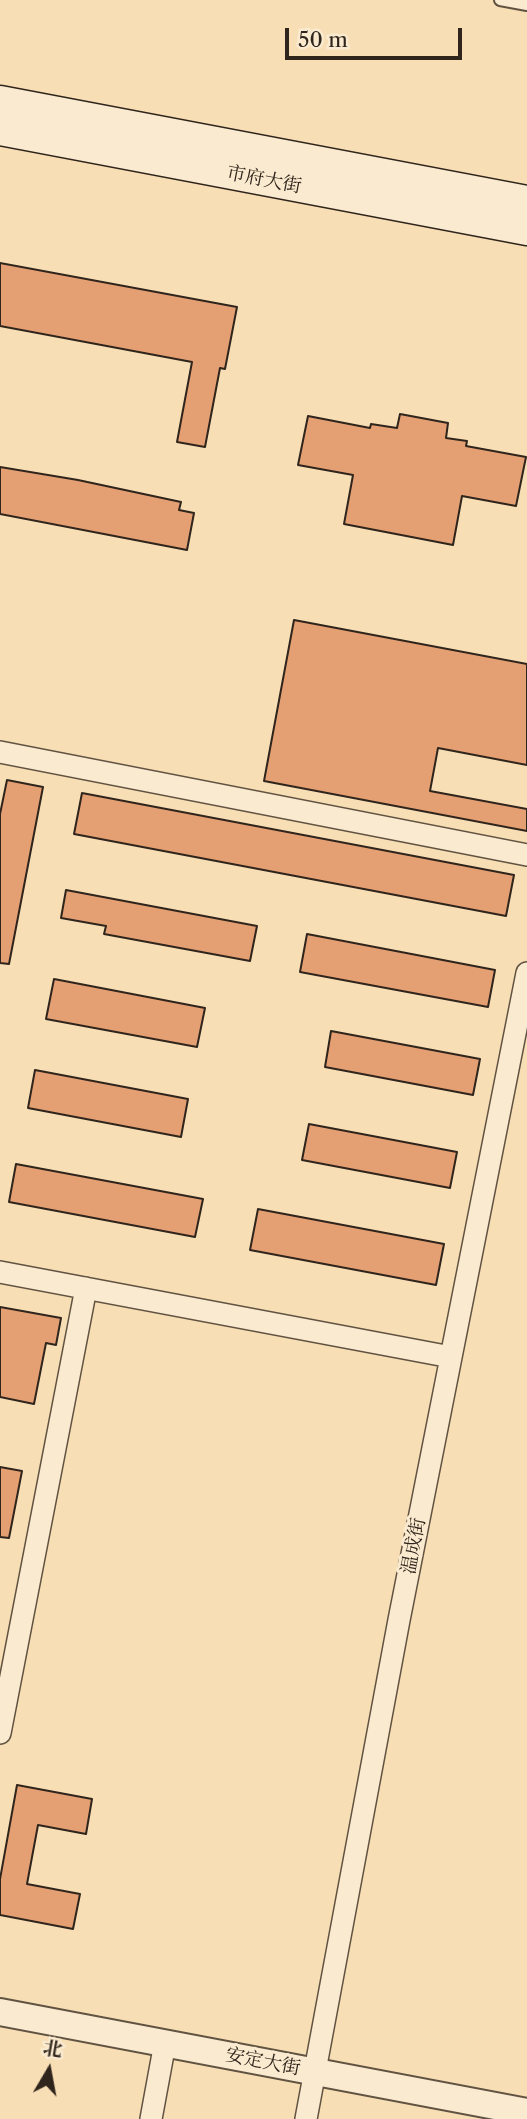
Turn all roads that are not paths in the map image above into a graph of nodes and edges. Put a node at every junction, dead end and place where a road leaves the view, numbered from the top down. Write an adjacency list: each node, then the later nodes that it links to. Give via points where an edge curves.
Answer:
1 (500, 0): 2 (lane)
2 (527, 5)
3 (0, 102): 5 (main road, 市府大街)
4 (0, 130): 6 (main road, 市府大街)
5 (527, 201)
6 (527, 230)
7 (0, 752): 8 (street)
8 (527, 855)
9 (527, 973): 12 (street, 温成街)
10 (0, 1272): 11 (street)
11 (86, 1288): 12 (street); 13 (street)
12 (451, 1357): 16 (street, 温成街)
13 (0, 1733)
14 (0, 2012): 15 (street, 安定大街)
15 (165, 2043): 16 (street, 安定大街); 18 (street)
16 (316, 2072): 17 (street, 安定大街); 19 (street, 温成街)
17 (527, 2112)
18 (151, 2119)
19 (306, 2119)

